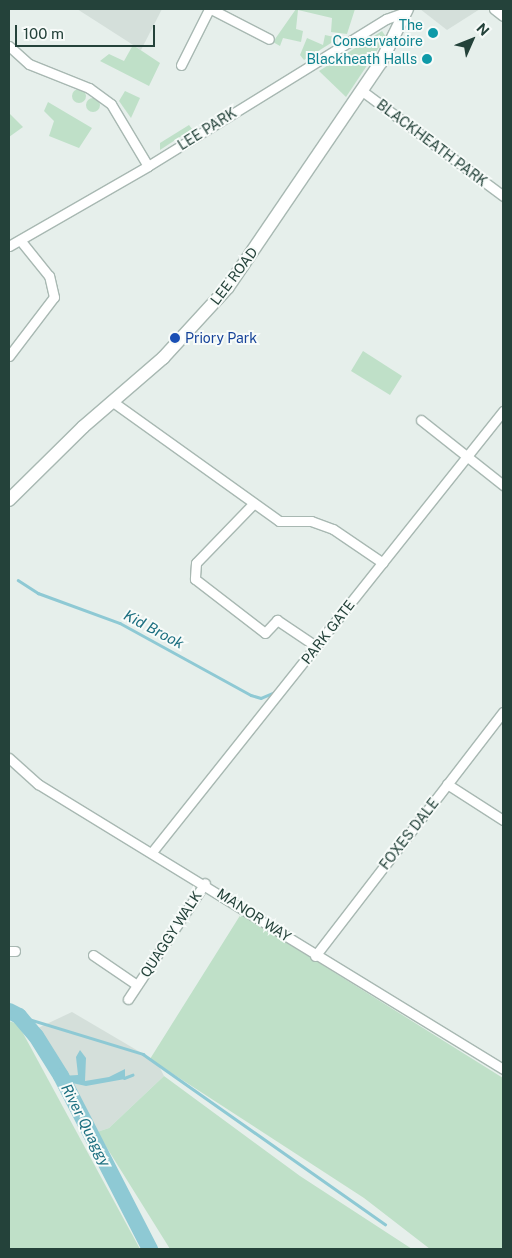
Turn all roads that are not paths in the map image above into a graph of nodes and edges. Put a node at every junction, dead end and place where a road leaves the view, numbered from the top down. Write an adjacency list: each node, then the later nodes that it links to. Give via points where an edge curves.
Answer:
1 (210, 9): 5 (street); 7 (street)
2 (494, 9): 4 (street)
3 (405, 10): 8 (main road, LEE ROAD, via 381,62); 9 (street, LEE PARK)
4 (503, 16)
5 (269, 39)
6 (9, 46): 9 (street, via 29,64 104,98 123,117)
7 (181, 65)
8 (360, 90): 10 (street, BLACKHEATH PARK); 14 (main road, LEE ROAD, via 228,287 163,358)
9 (148, 166): 11 (street, LEE PARK)
10 (503, 196)
11 (20, 240): 12 (street, LEE PARK); 13 (street, via 49,276 54,297)
12 (9, 246)
13 (9, 356)
14 (113, 402): 19 (main road, LEE ROAD); 20 (street)
15 (503, 411): 17 (street, PARK GATE)
16 (421, 420): 17 (street)
17 (467, 455): 18 (street); 21 (street, PARK GATE)
18 (503, 485)
19 (9, 500)
20 (253, 504): 21 (street, via 279,521 311,521 332,529); 22 (street, via 196,563 194,579 266,633 277,620)
21 (383, 563): 22 (street, PARK GATE)
22 (317, 646): 27 (street, PARK GATE)
23 (503, 712): 25 (street, FOXES DALE)
24 (9, 758): 27 (street, MANOR WAY, via 38,784)
25 (447, 784): 26 (street); 30 (street, FOXES DALE)
26 (503, 820)
27 (152, 852): 28 (street, MANOR WAY)
28 (205, 883): 30 (street, MANOR WAY); 31 (street, QUAGGY WALK)
29 (93, 955): 31 (street, QUAGGY WALK)
30 (316, 956): 33 (street, MANOR WAY)
31 (138, 986): 32 (street, QUAGGY WALK)
32 (128, 999)
33 (503, 1069)

